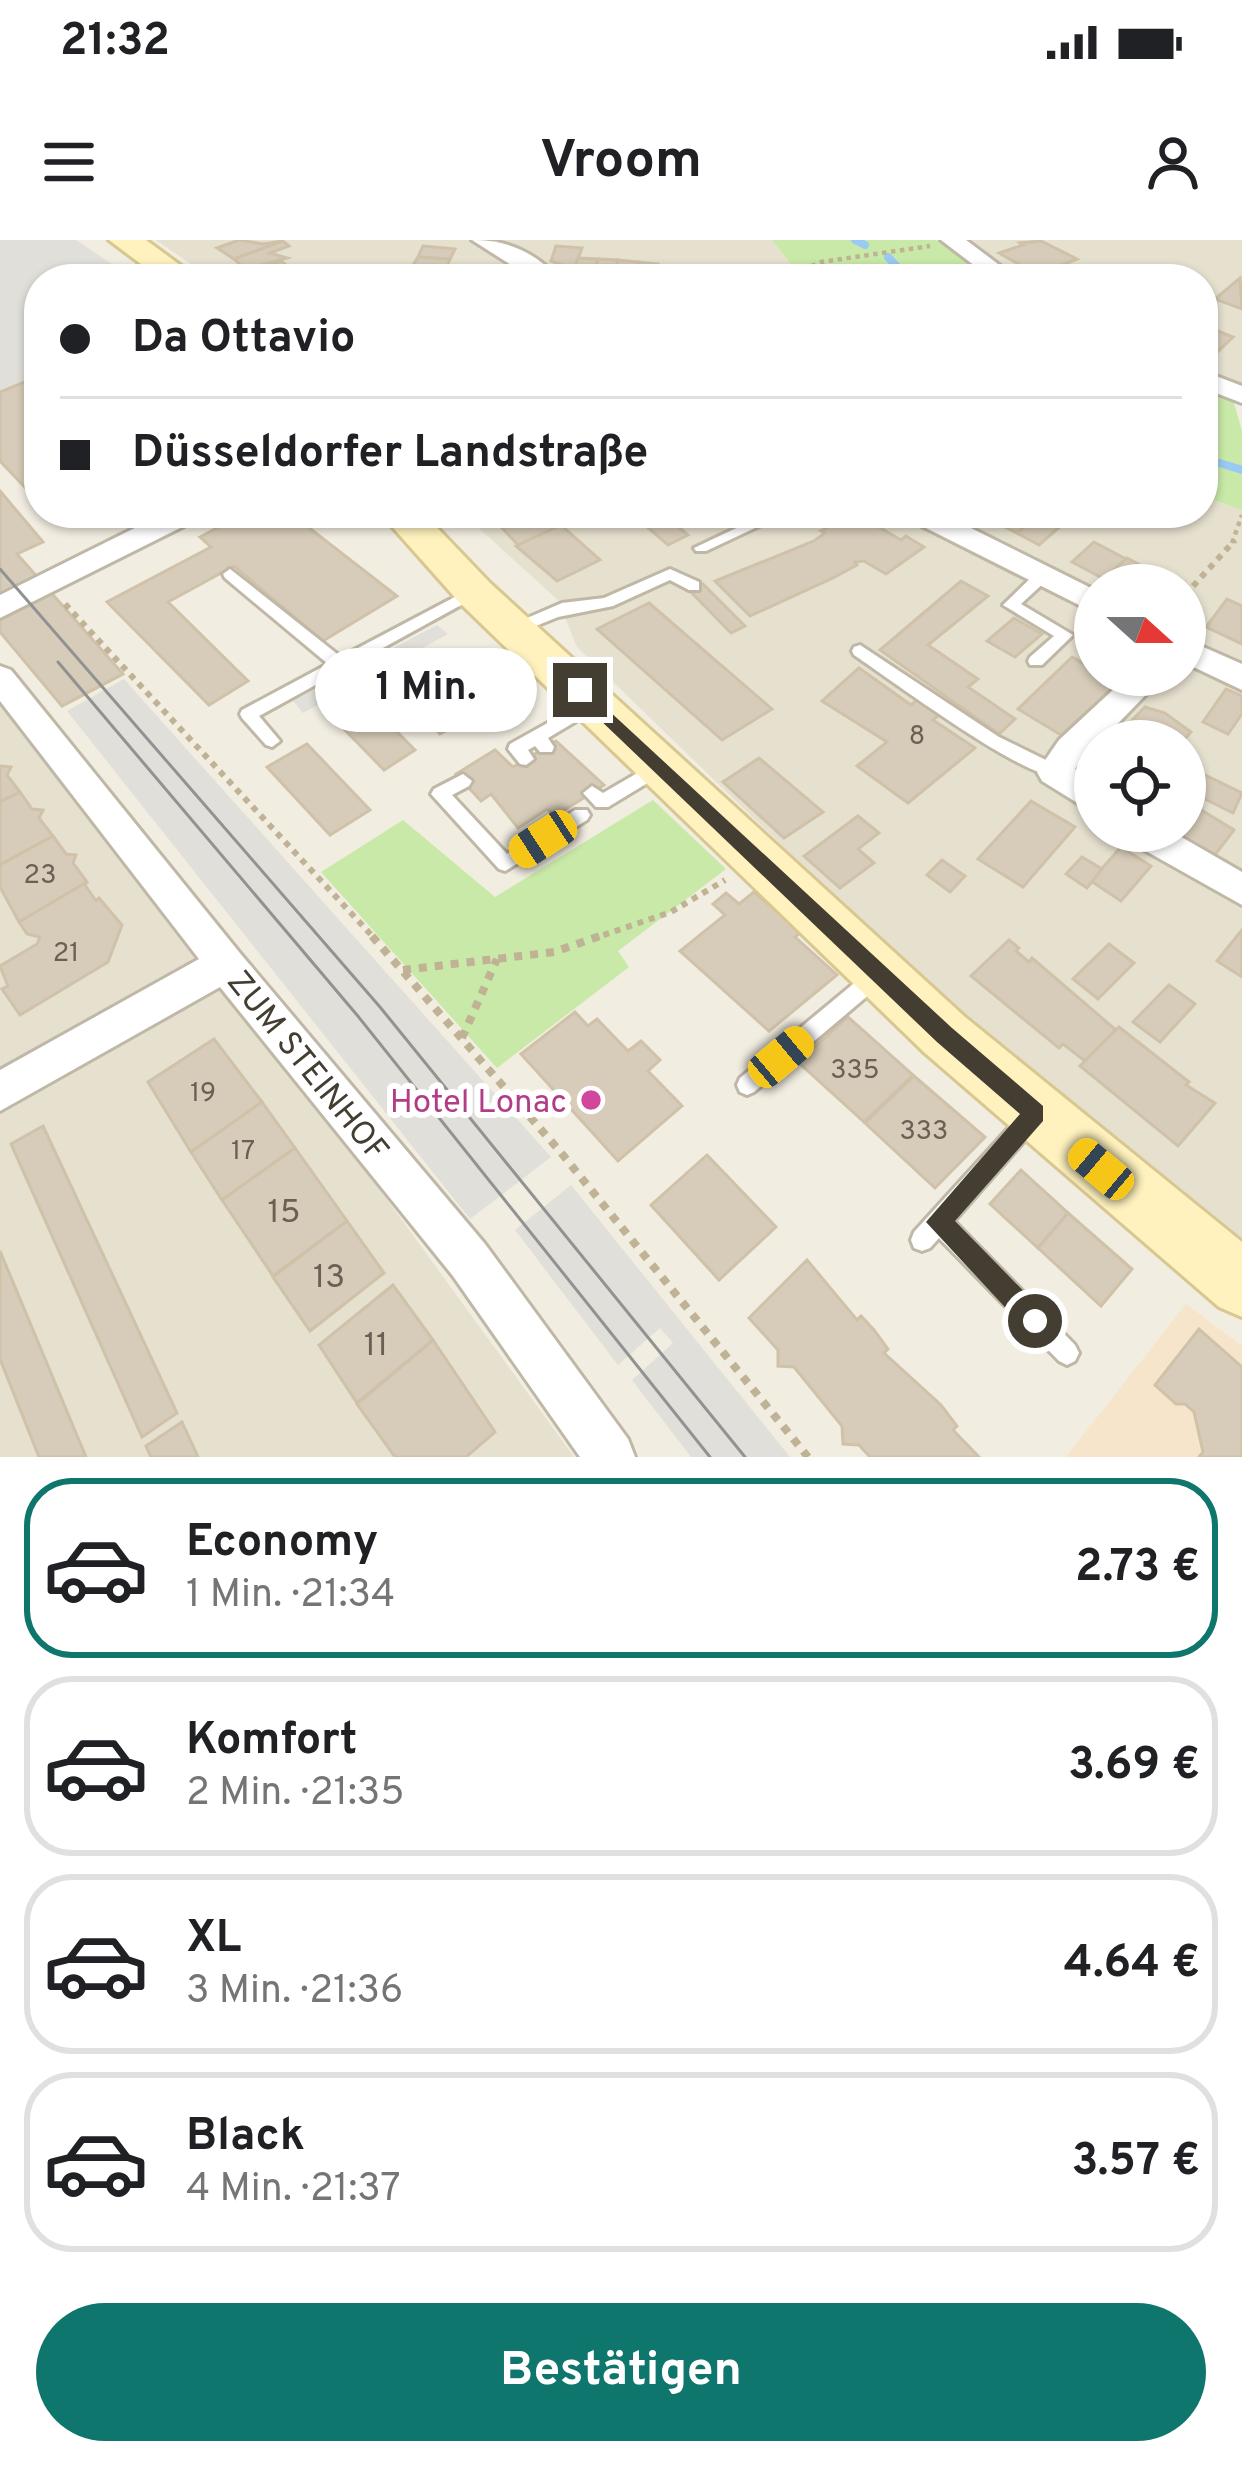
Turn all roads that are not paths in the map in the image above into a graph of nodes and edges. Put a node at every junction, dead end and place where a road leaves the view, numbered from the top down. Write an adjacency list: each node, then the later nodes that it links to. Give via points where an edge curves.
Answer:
1 (125, 240): 4 (main road)
2 (483, 240): 5 (street)
3 (955, 242): 6 (street)
4 (161, 264)
5 (528, 264)
6 (986, 264)
7 (158, 528): 18 (street)
8 (414, 528): 17 (main road)
9 (746, 528): 11 (lane)
10 (948, 528): 13 (street)
11 (701, 548)
12 (230, 574): 23 (lane)
13 (1042, 575): 16 (street); 22 (lane, via 1010,605 1065,635)
14 (694, 586): 19 (lane, via 670,574 608,602)
15 (610, 588): 19 (lane)
16 (1074, 592)
17 (476, 593): 19 (main road); 23 (lane)
18 (0, 608)
19 (536, 620): 27 (main road)
20 (860, 651): 31 (lane, via 993,742)
21 (1206, 660): 25 (street)
22 (1036, 661)
23 (340, 665): 28 (lane, via 248,714)
24 (0, 678): 36 (street, ZUM STEINHOF)
25 (1242, 678)
26 (1127, 696): 31 (street)
27 (594, 703): 29 (lane); 30 (main road)
28 (272, 741)
29 (515, 755)
30 (660, 766): 32 (lane, via 577,810 505,864 440,794); 37 (main road)
31 (1054, 772): 33 (street)
32 (463, 781)
33 (1074, 786)
34 (1177, 852): 35 (street)
35 (1242, 890)
36 (225, 964): 39 (street); 43 (street, ZUM STEINHOF, via 469,1260)
37 (881, 973): 38 (lane); 40 (main road)
38 (747, 1084)
39 (0, 1093)
40 (1035, 1113): 41 (main road); 42 (lane, via 930,1231)
41 (1242, 1284)
42 (1067, 1354)
43 (610, 1457)

